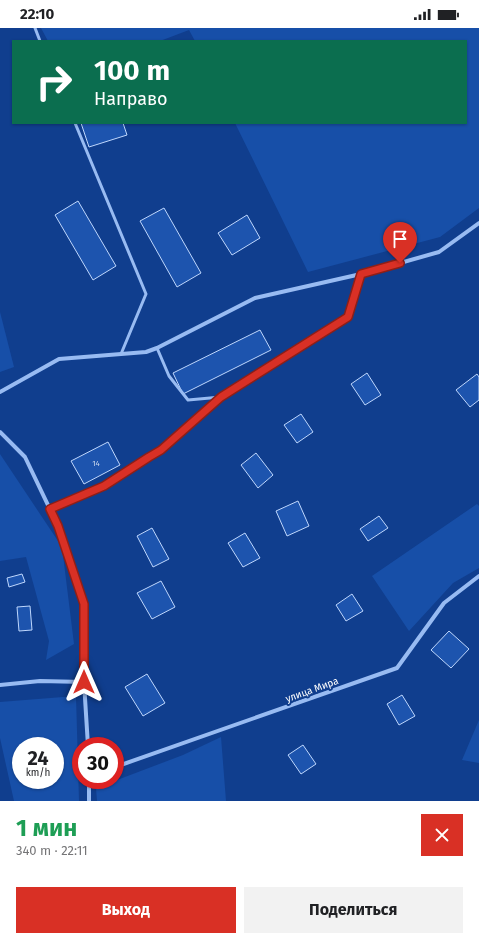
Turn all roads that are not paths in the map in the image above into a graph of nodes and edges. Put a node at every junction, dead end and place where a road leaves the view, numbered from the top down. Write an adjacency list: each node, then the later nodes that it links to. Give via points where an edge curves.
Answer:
1 (35, 28): 2 (lane)
2 (40, 40)
3 (75, 124): 7 (lane, via 146,294)
4 (479, 223): 5 (street, via 439,252)
5 (361, 274): 6 (street, via 255,298); 9 (lane, via 348,317)
6 (157, 348): 7 (street, via 146,352); 9 (lane, via 169,376 188,400)
7 (121, 354): 8 (street, via 59,358)
8 (0, 392)
9 (221, 397): 11 (lane, via 154,454 104,486)
10 (0, 432): 11 (street, via 24,457)
11 (50, 509): 13 (street, via 84,604)
12 (479, 576): 16 (street, улица Мира, via 444,603 397,668)
13 (84, 682): 14 (street, via 40,681); 15 (street)
14 (0, 685)
15 (87, 737)
16 (124, 764)
17 (89, 789): 18 (street)
18 (89, 801)

